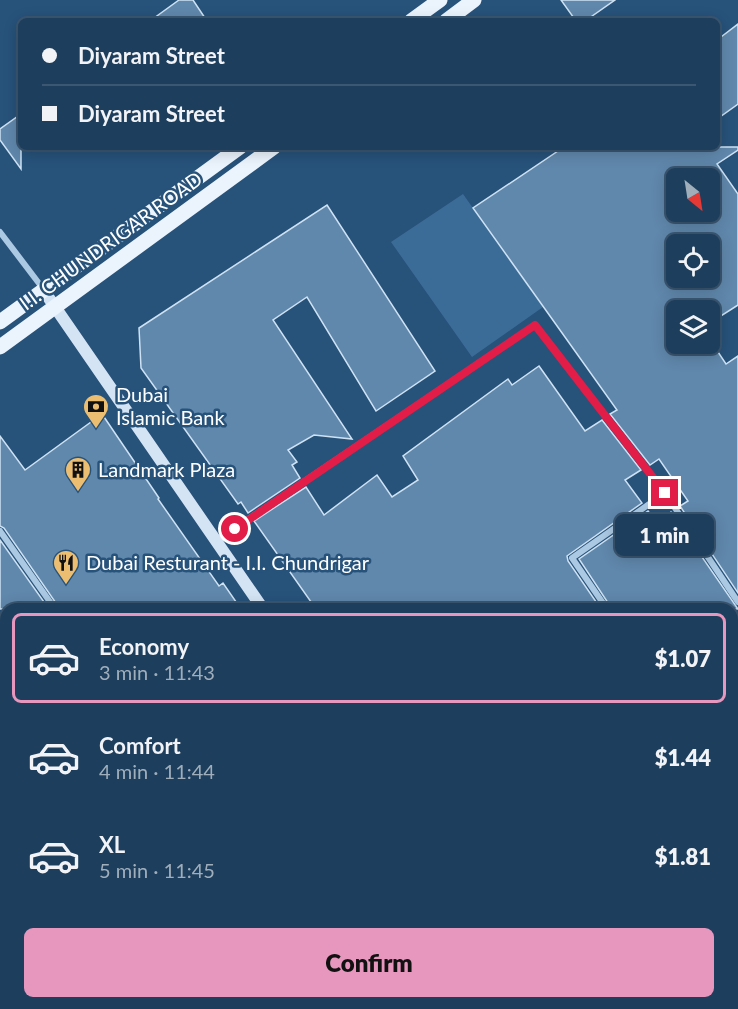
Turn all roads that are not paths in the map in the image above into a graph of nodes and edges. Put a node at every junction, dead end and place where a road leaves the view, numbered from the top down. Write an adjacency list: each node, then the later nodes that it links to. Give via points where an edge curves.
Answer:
1 (440, 0): 3 (main road)
2 (474, 0): 4 (main road)
3 (415, 18)
4 (450, 18)
5 (236, 150): 8 (main road, I.I. CHUNDRIGAR ROAD)
6 (270, 150): 9 (main road, I.I. CHUNDRIGAR ROAD)
7 (0, 232): 8 (street)
8 (44, 291): 9 (main road); 10 (main road, I.I. CHUNDRIGAR ROAD)
9 (56, 308): 11 (main road, I.I. CHUNDRIGAR ROAD); 14 (main road)
10 (0, 322)
11 (0, 347)
12 (665, 493): 14 (street, via 535,325); 15 (street); 18 (street, via 572,558)
13 (0, 531): 16 (street)
14 (215, 542): 17 (main road)
15 (738, 602)
16 (51, 603)
17 (259, 603)
18 (603, 603)

